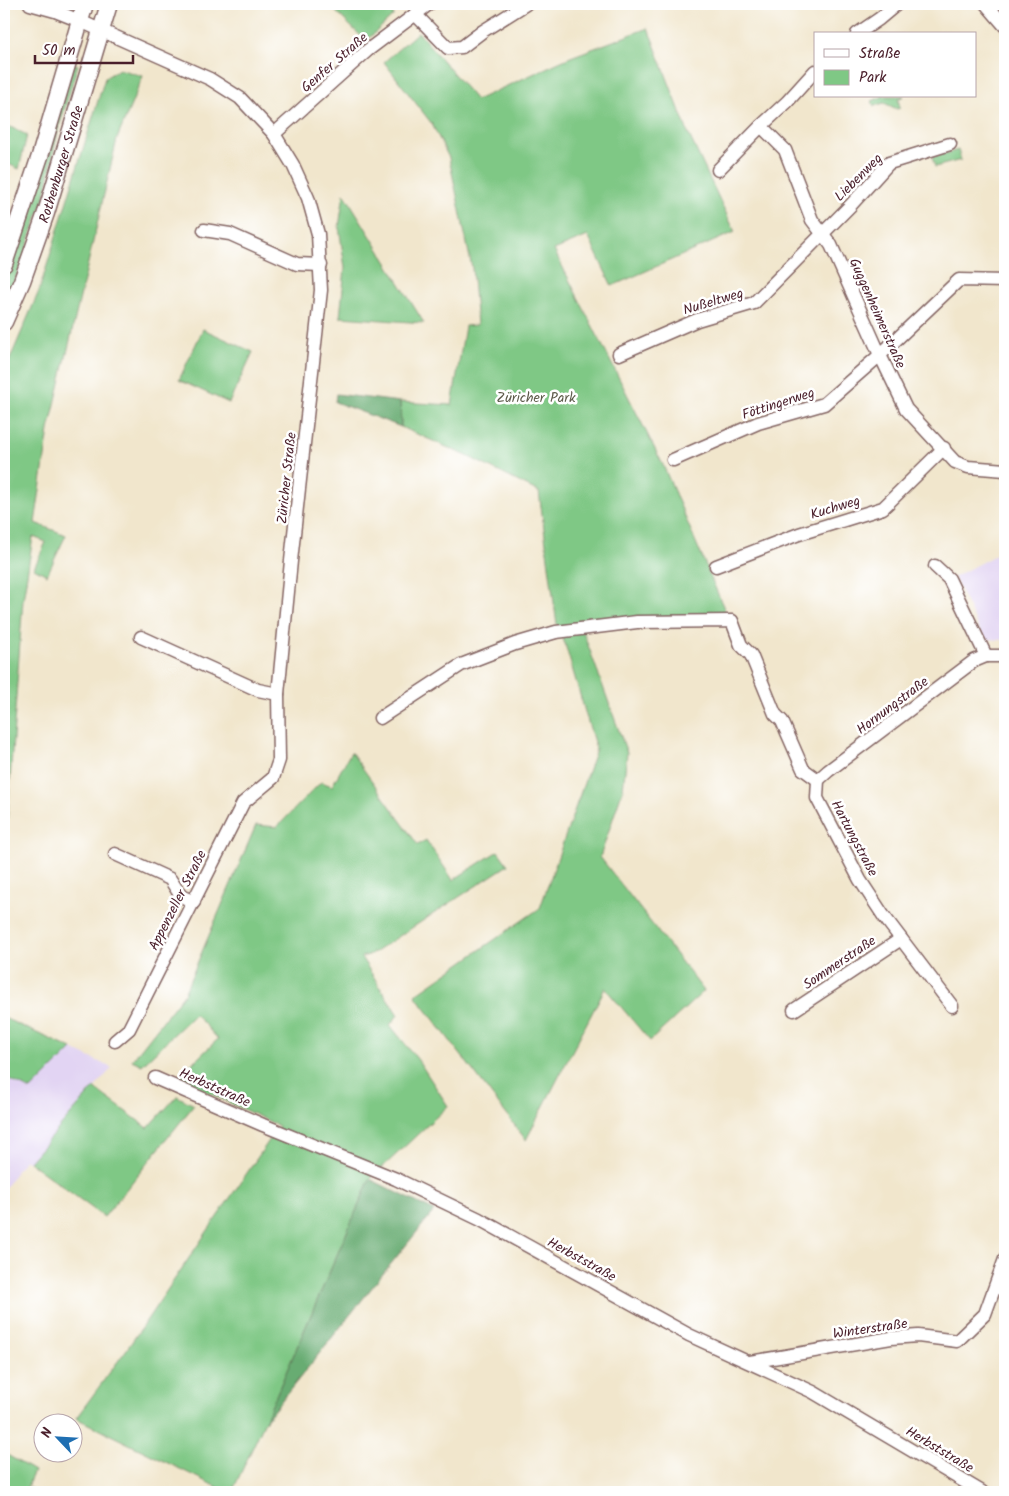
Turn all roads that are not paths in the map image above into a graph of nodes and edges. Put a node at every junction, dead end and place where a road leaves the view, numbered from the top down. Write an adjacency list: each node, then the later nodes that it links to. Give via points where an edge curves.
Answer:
1 (30, 4): 9 (street, Züricher Straße)
2 (85, 4): 9 (main road, Rothenburger Straße)
3 (109, 4): 11 (main road, Rothenburger Straße)
4 (429, 4): 8 (street, Genfer Straße)
5 (526, 4): 8 (street, via 462,47 448,48)
6 (897, 4): 12 (street)
7 (986, 4): 10 (street)
8 (415, 14): 15 (street, Genfer Straße, via 368,50)
9 (80, 21): 11 (street, Züricher Straße); 20 (main road, Rothenburger Straße)
10 (1005, 26)
11 (100, 30): 15 (street, Züricher Straße, via 210,79 240,98); 23 (main road, Rothenburger Straße, via 46,213)
12 (860, 32)
13 (814, 72): 14 (street)
14 (760, 126): 17 (street); 19 (street, Guggenheimerstraße, via 785,150 812,220)
15 (274, 134): 21 (street, Züricher Straße, via 294,165 308,198 318,234)
16 (950, 144): 19 (street, Liebenweg, via 889,163)
17 (718, 170)
18 (204, 230): 21 (street, via 230,234 297,264)
19 (823, 233): 24 (street, Nußeltweg, via 754,304 697,320); 25 (street, Guggenheimerstraße)
20 (4, 264)
21 (321, 265): 34 (street, Züricher Straße, via 322,290)
22 (1005, 281): 25 (street, Föttingerweg, via 959,280)
23 (4, 322)
24 (619, 354)
25 (880, 356): 26 (street, Guggenheimerstraße, via 906,409); 27 (street, Föttingerweg, via 824,404 758,422)
26 (944, 448): 28 (street, Guggenheimerstraße, via 955,462 968,467); 29 (street, Kuchweg, via 884,508 799,534)
27 (673, 460)
28 (1005, 470)
29 (716, 566)
30 (935, 566): 32 (street, via 949,578)
31 (141, 637): 34 (street, via 258,690)
32 (986, 656): 33 (street, Hornungstraße); 37 (street, Hornungstraße, via 974,661)
33 (1005, 656)
34 (278, 694): 36 (street, Züricher Straße, via 279,760)
35 (380, 718): 37 (street, via 461,665 556,632 637,622 732,621 741,645 751,655 802,769)
36 (273, 778): 39 (street, Appenzeller Straße, via 243,803)
37 (818, 780): 40 (street, Hartungstraße, via 818,798 851,864)
38 (115, 854): 39 (street, via 170,880 181,896)
39 (194, 902): 43 (street, Appenzeller Straße, via 130,1029)
40 (901, 939): 41 (street, Hartungstraße); 42 (street, Sommerstraße)
41 (952, 1006)
42 (794, 1010)
43 (115, 1041)
44 (155, 1078): 46 (street, Herbststraße, via 396,1179 479,1218 689,1335)
45 (1005, 1259): 46 (street, Winterstraße, via 985,1314 956,1342 918,1336 891,1338)
46 (750, 1362): 47 (street, Herbststraße, via 813,1392)
47 (982, 1492)

